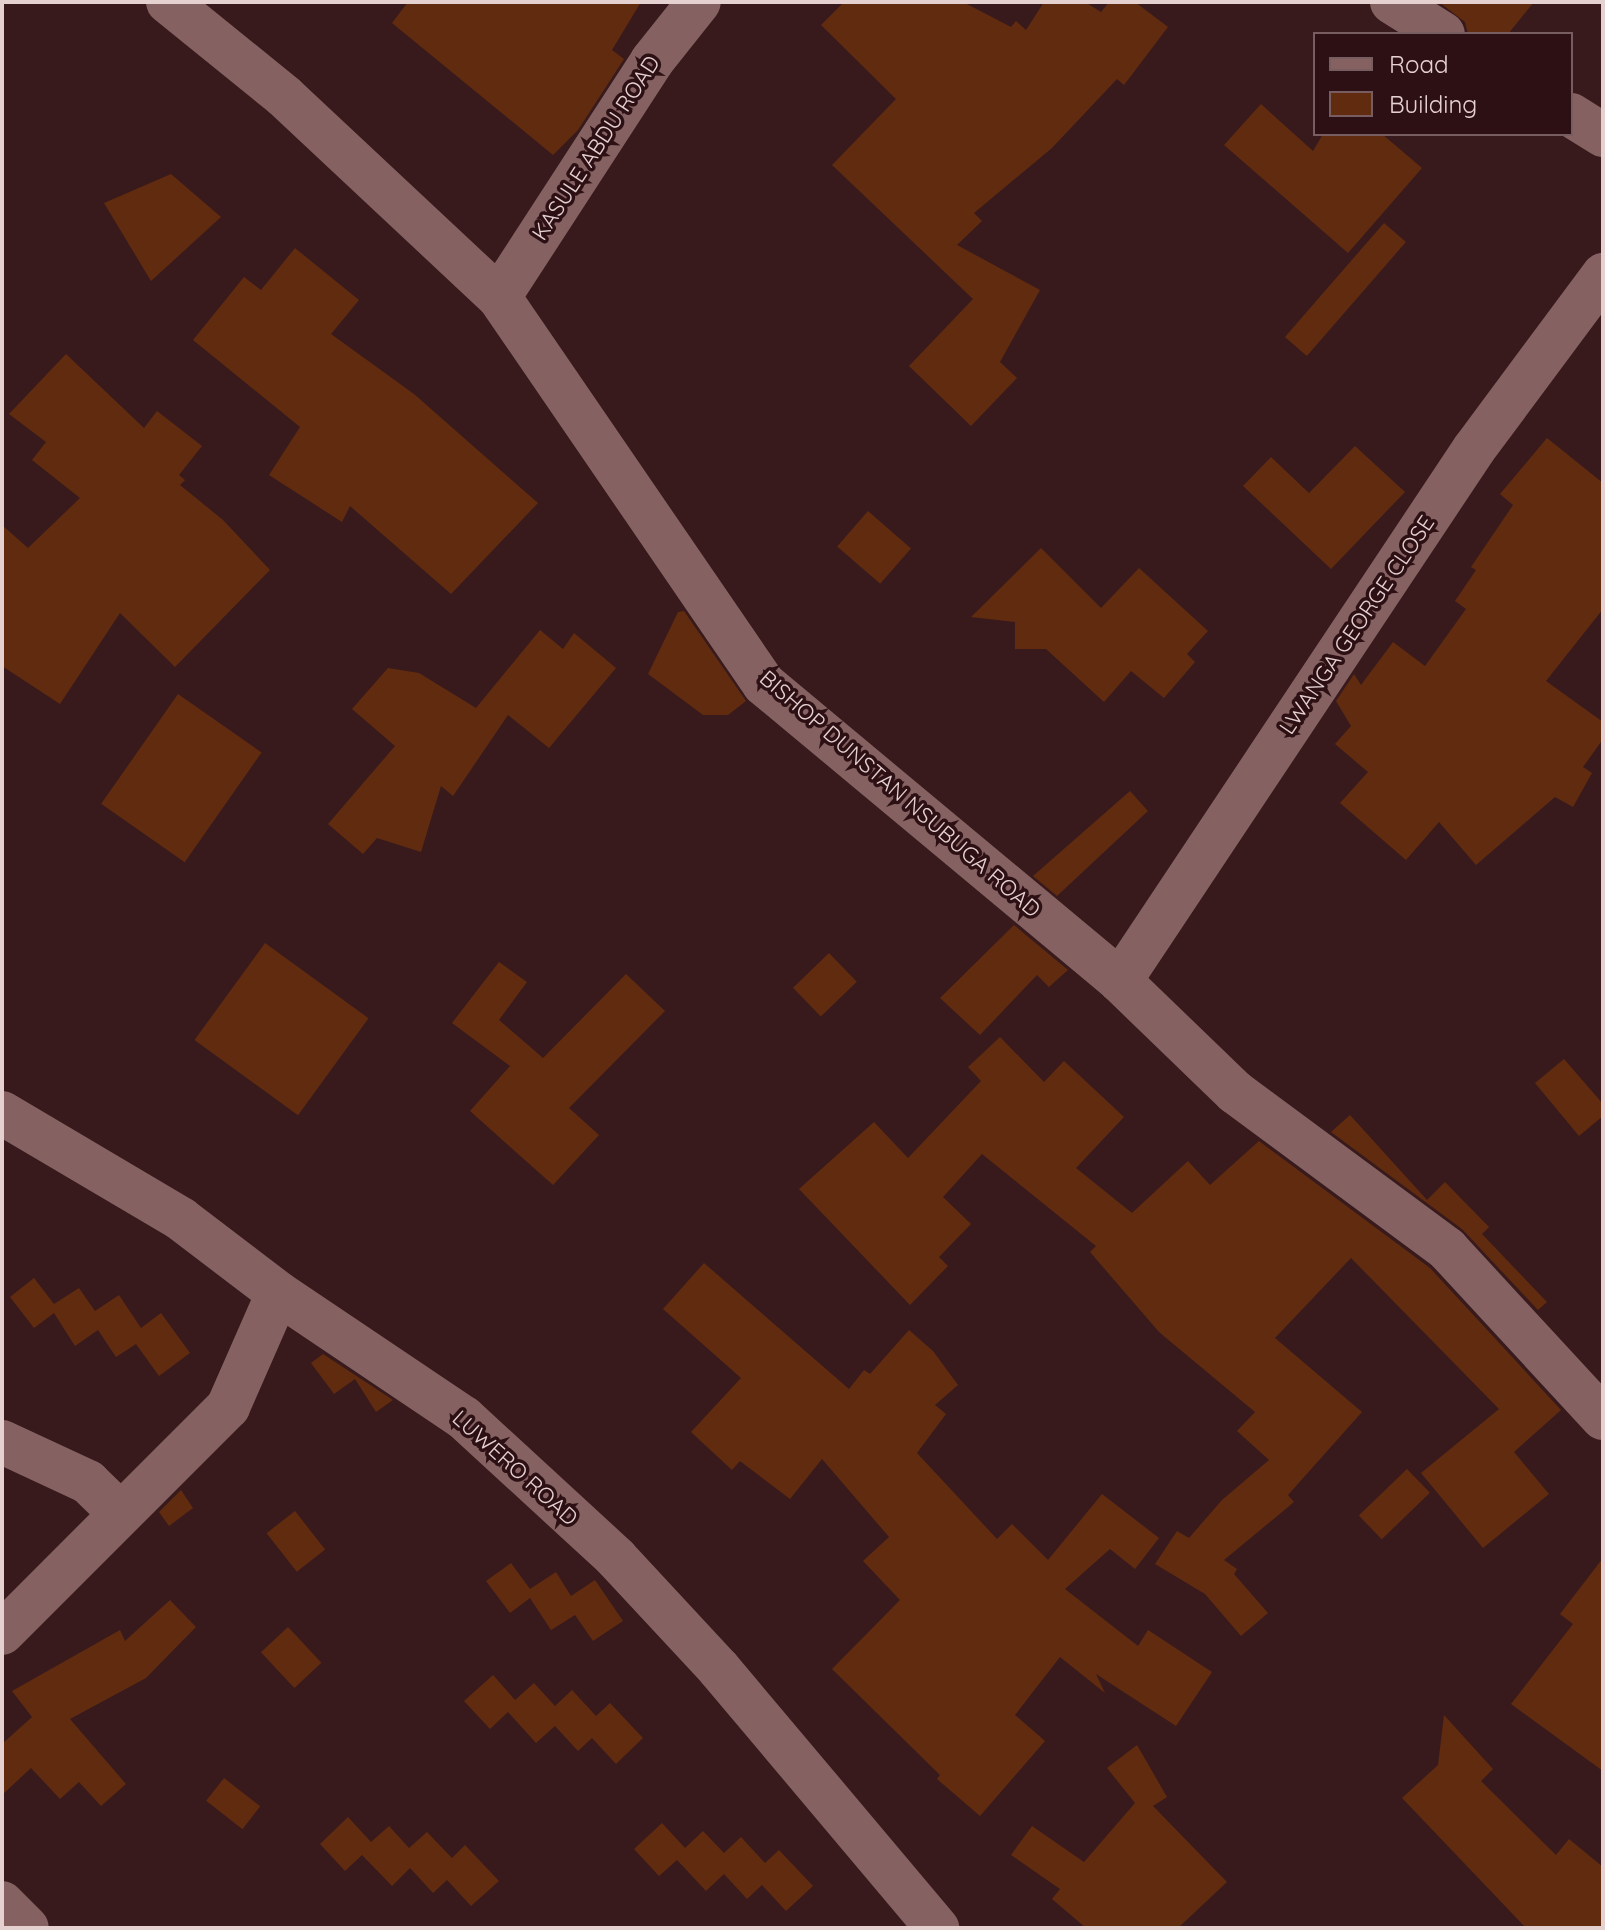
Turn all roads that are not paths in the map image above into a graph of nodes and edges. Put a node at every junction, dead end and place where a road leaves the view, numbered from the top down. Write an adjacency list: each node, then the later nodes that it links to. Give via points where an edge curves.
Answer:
1 (168, 2): 8 (street, BISHOP DUNSTAN NSUBUGA ROAD, via 284,96)
2 (699, 2): 8 (street, KASULE ABDU ROAD, via 652,61)
3 (1392, 2): 4 (street)
4 (1440, 32)
5 (1573, 116): 6 (street)
6 (1603, 135)
7 (1603, 275): 9 (street, LWANGA GEORGE CLOSE, via 1474,449)
8 (499, 297): 9 (street, BISHOP DUNSTAN NSUBUGA ROAD, via 764,684)
9 (1120, 981): 12 (street, BISHOP DUNSTAN NSUBUGA ROAD, via 1235,1092 1447,1249)
10 (2, 1113): 11 (street, LUWERO ROAD, via 181,1219)
11 (278, 1293): 14 (street, via 228,1407); 18 (street, LUWERO ROAD, via 464,1418 616,1558 719,1669)
12 (1603, 1418)
13 (2, 1442): 14 (street, via 88,1482)
14 (120, 1513): 15 (street)
15 (2, 1633)
16 (2, 1903): 17 (street)
17 (27, 1928)
18 (937, 1928)

